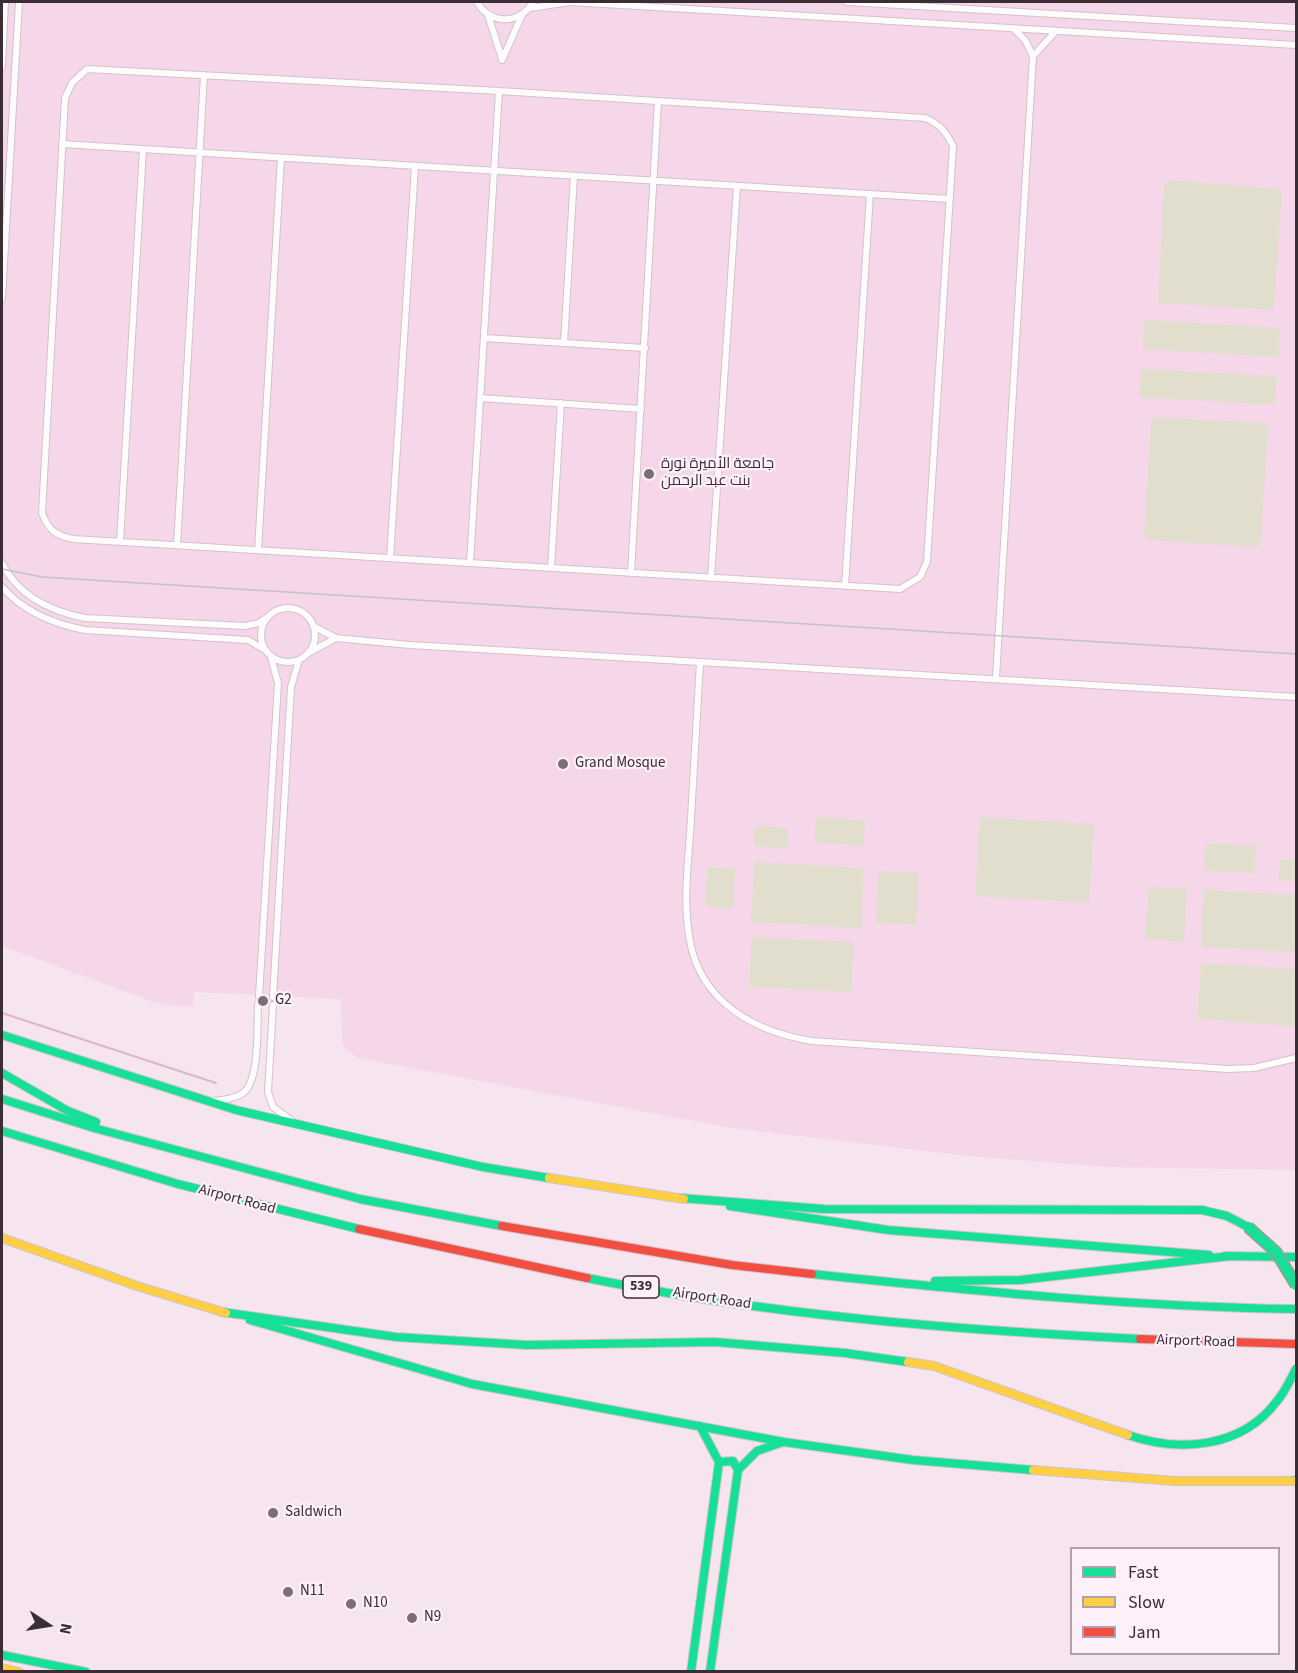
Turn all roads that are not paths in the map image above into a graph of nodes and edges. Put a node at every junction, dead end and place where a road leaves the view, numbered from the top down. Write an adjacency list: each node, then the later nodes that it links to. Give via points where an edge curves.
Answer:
1 (5, 2): 13 (street)
2 (19, 2): 28 (street)
3 (476, 2): 6 (street)
4 (847, 2): 9 (street)
5 (531, 5): 7 (street); 8 (street, via 570,2)
6 (488, 14): 7 (street, via 505,20); 7 (street, via 502,60)
7 (522, 15)
8 (1013, 28): 10 (street); 12 (street)
9 (1296, 28)
10 (1056, 31): 11 (street); 12 (street)
11 (1296, 45)
12 (1033, 56): 54 (street)
13 (2, 66)
14 (204, 75): 15 (street); 17 (street, via 87,69 72,83 65,98); 19 (street)
15 (499, 91): 16 (street); 22 (street)
16 (658, 101): 24 (street); 27 (street, via 925,118 945,131 953,146)
17 (62, 144): 18 (street); 35 (street, via 42,513 47,527 57,535)
18 (143, 149): 19 (street); 35 (street)
19 (200, 153): 20 (street); 36 (street)
20 (281, 158): 21 (street); 37 (street)
21 (415, 166): 22 (street); 38 (street)
22 (495, 171): 23 (street); 29 (street)
23 (574, 176): 24 (street); 30 (street)
24 (655, 181): 25 (street); 31 (street)
25 (737, 186): 26 (street); 43 (street)
26 (870, 194): 27 (street); 44 (street)
27 (950, 199): 44 (street, via 927,562 920,578 900,589)
28 (2, 298)
29 (484, 338): 30 (street); 32 (street)
30 (564, 343): 31 (street)
31 (645, 348): 34 (street)
32 (480, 398): 33 (street); 40 (street)
33 (561, 403): 34 (street); 41 (street)
34 (641, 409): 42 (street)
35 (120, 542): 36 (street)
36 (177, 545): 37 (street)
37 (258, 550): 38 (street)
38 (390, 558): 40 (street)
39 (2, 563): 46 (street, via 33,599 85,618 245,626)
40 (470, 563): 41 (street)
41 (552, 568): 42 (street)
42 (631, 573): 43 (street)
43 (711, 578): 44 (street)
44 (845, 586)
45 (2, 587): 49 (street, via 30,611 62,625 85,630 248,640)
46 (266, 618): 47 (street, via 278,609 295,609 309,618); 49 (street, via 261,635)
47 (313, 626): 48 (street); 50 (street, via 314,641)
48 (336, 638): 50 (street); 53 (street)
49 (265, 650): 51 (street)
50 (306, 655): 52 (street)
51 (271, 657): 52 (street, via 285,662); 56 (street, via 278,683)
52 (299, 660): 57 (street, via 291,687)
53 (700, 663): 54 (street); 63 (street, via 688,866 690,942 717,996 744,1019 784,1036 812,1041 1228,1069 1254,1068)
54 (996, 678): 55 (street)
55 (1296, 697)
56 (259, 996)
57 (273, 997)
58 (258, 1005): 60 (street)
59 (273, 1005): 61 (street)
60 (258, 1018): 61 (street, via 263,1015); 66 (street, via 253,1080 245,1092)
61 (272, 1019): 67 (street, via 268,1092 280,1115)
62 (2, 1035): 66 (main road)
63 (1296, 1058)
64 (2, 1073): 69 (main road, via 68,1111)
65 (2, 1099): 69 (main road)
66 (210, 1101): 67 (main road)
67 (302, 1126): 70 (main road, via 483,1167)
68 (2, 1131): 78 (main road, Airport Road / 539, via 223,1197 361,1231 721,1302 887,1322 1060,1336)
69 (141, 1141): 74 (main road, via 360,1199 732,1265)
70 (680, 1198): 72 (main road, via 888,1230); 75 (main road, bridge, via 824,1209 1202,1210 1227,1216 1271,1245 1288,1265)
71 (2, 1238): 77 (main road)
72 (1230, 1256): 73 (main road); 74 (main road, via 1020,1280)
73 (1296, 1257)
74 (881, 1281): 76 (main road, via 1033,1297 1200,1308)
75 (1296, 1285)
76 (1296, 1309)
77 (222, 1312): 79 (main road, via 396,1338 526,1345 715,1342 845,1353 934,1366 1135,1437 1171,1444 1205,1445 1253,1425 1277,1402); 80 (main road, via 472,1384)
78 (1296, 1344)
79 (1296, 1369)
80 (700, 1426): 81 (main road); 82 (main road)
81 (784, 1442): 83 (main road, via 757,1451); 84 (main road, via 913,1460 1175,1481)
82 (719, 1462): 83 (main road, via 733,1461); 89 (main road)
83 (738, 1470): 90 (main road)
84 (1295, 1480)
85 (2, 1654): 88 (main road)
86 (2, 1668): 87 (main road)
87 (19, 1671)
88 (87, 1671)
89 (691, 1671)
90 (710, 1671)

